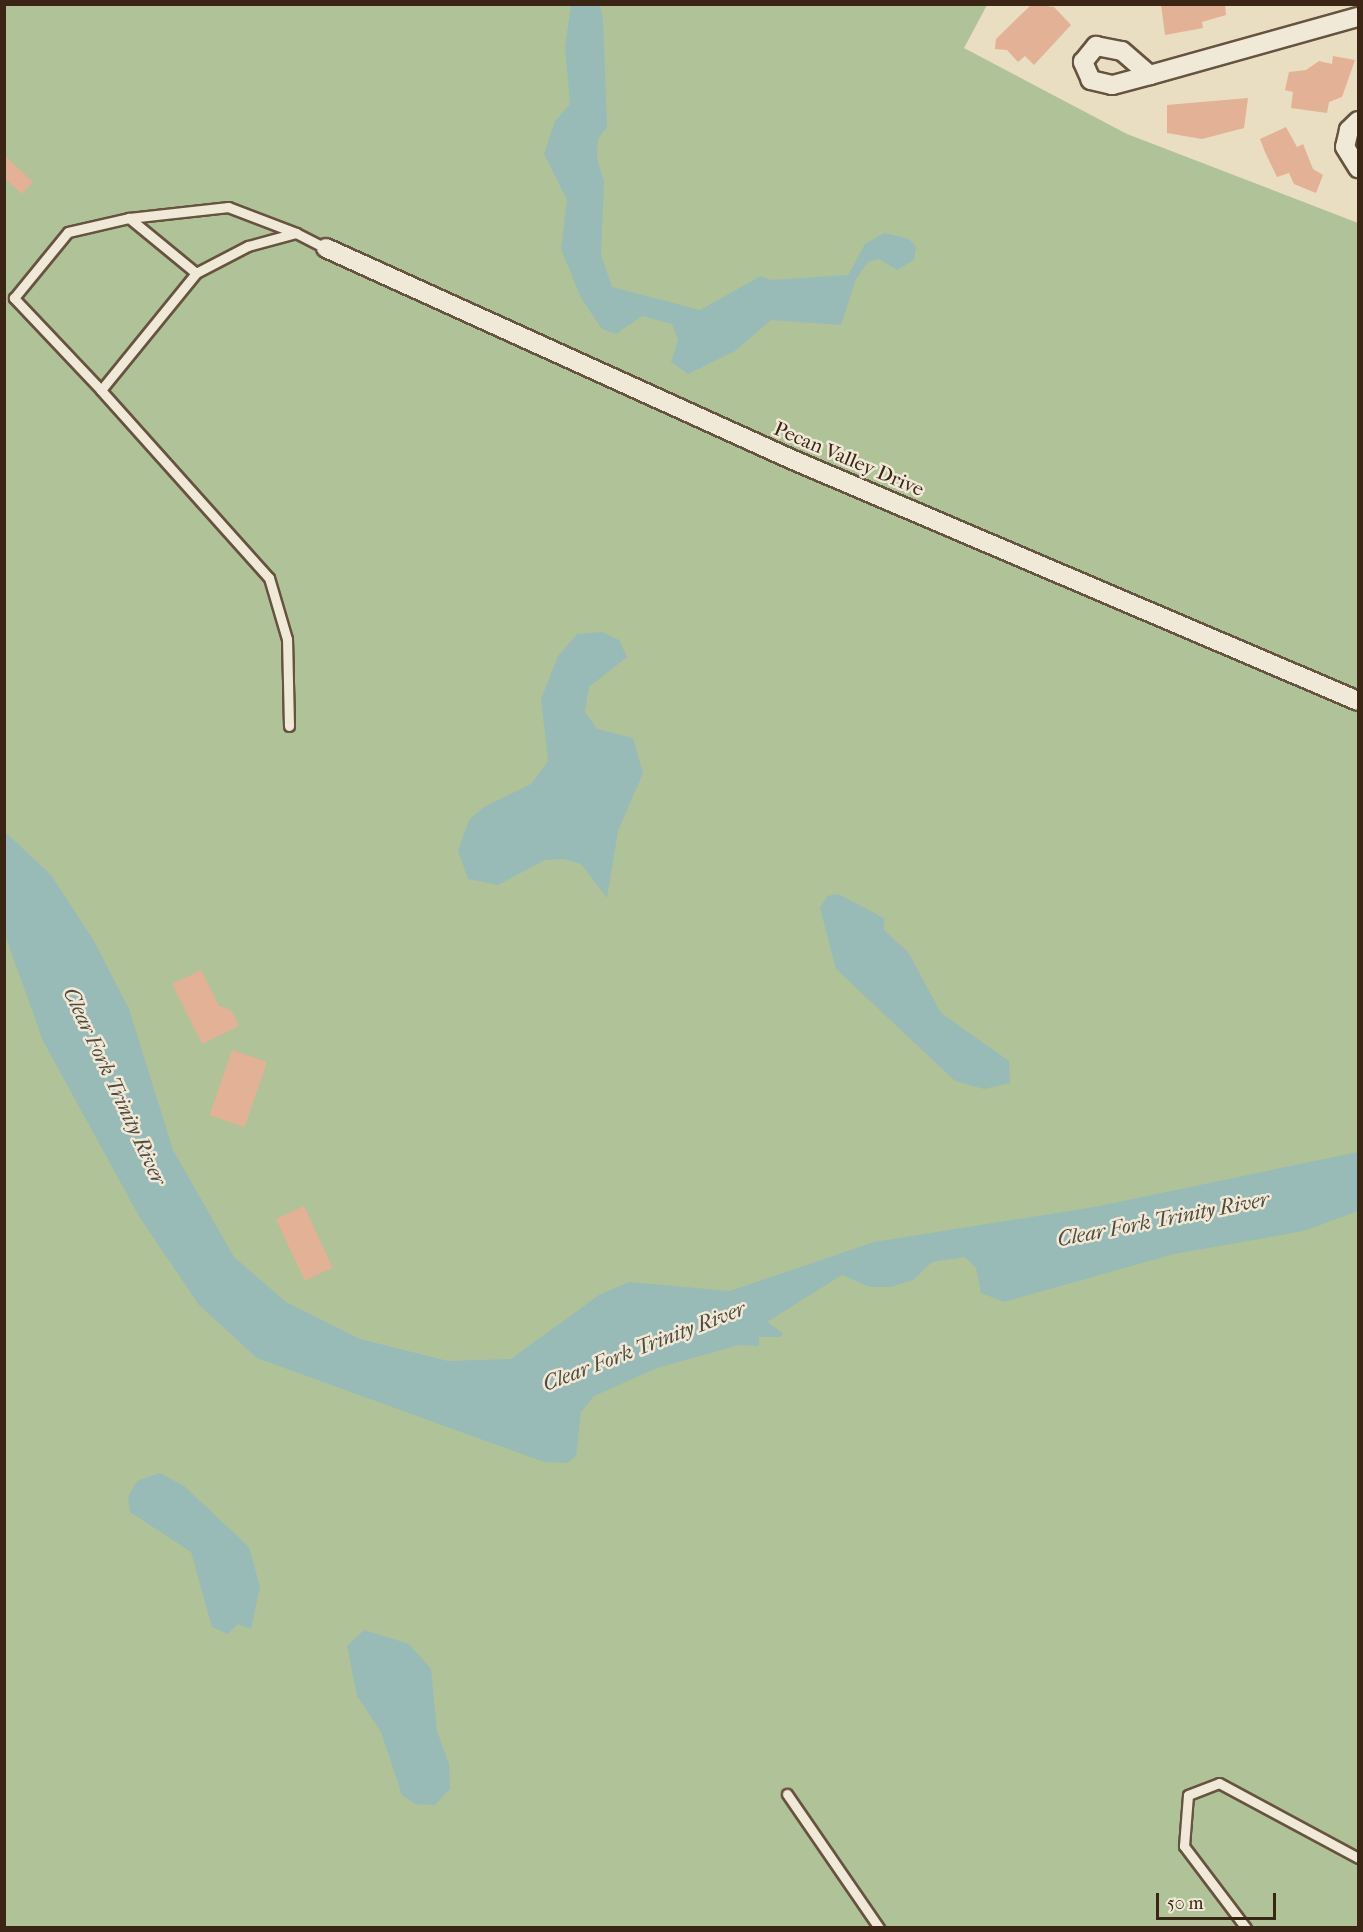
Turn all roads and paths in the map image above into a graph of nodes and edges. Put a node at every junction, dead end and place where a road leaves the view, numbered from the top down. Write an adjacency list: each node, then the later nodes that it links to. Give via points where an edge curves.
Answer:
1 (1359, 17): 2 (street)
2 (1150, 75)
3 (1359, 121): 4 (street, via 1349,130 1345,147)
4 (1359, 168)
5 (129, 218): 6 (lane, via 228,207); 8 (lane); 9 (lane, via 68,232 14,298)
6 (296, 233): 7 (lane); 8 (lane, via 248,246)
7 (326, 248): 10 (street, Pecan Valley Drive, via 791,459)
8 (196, 273): 9 (lane)
9 (101, 390): 11 (lane, via 269,578 287,639)
10 (1359, 701)
11 (289, 726)
12 (787, 1794): 14 (lane)
13 (1359, 1858): 15 (lane, via 1218,1783 1188,1794 1184,1846)
14 (879, 1928)
15 (1246, 1928)

